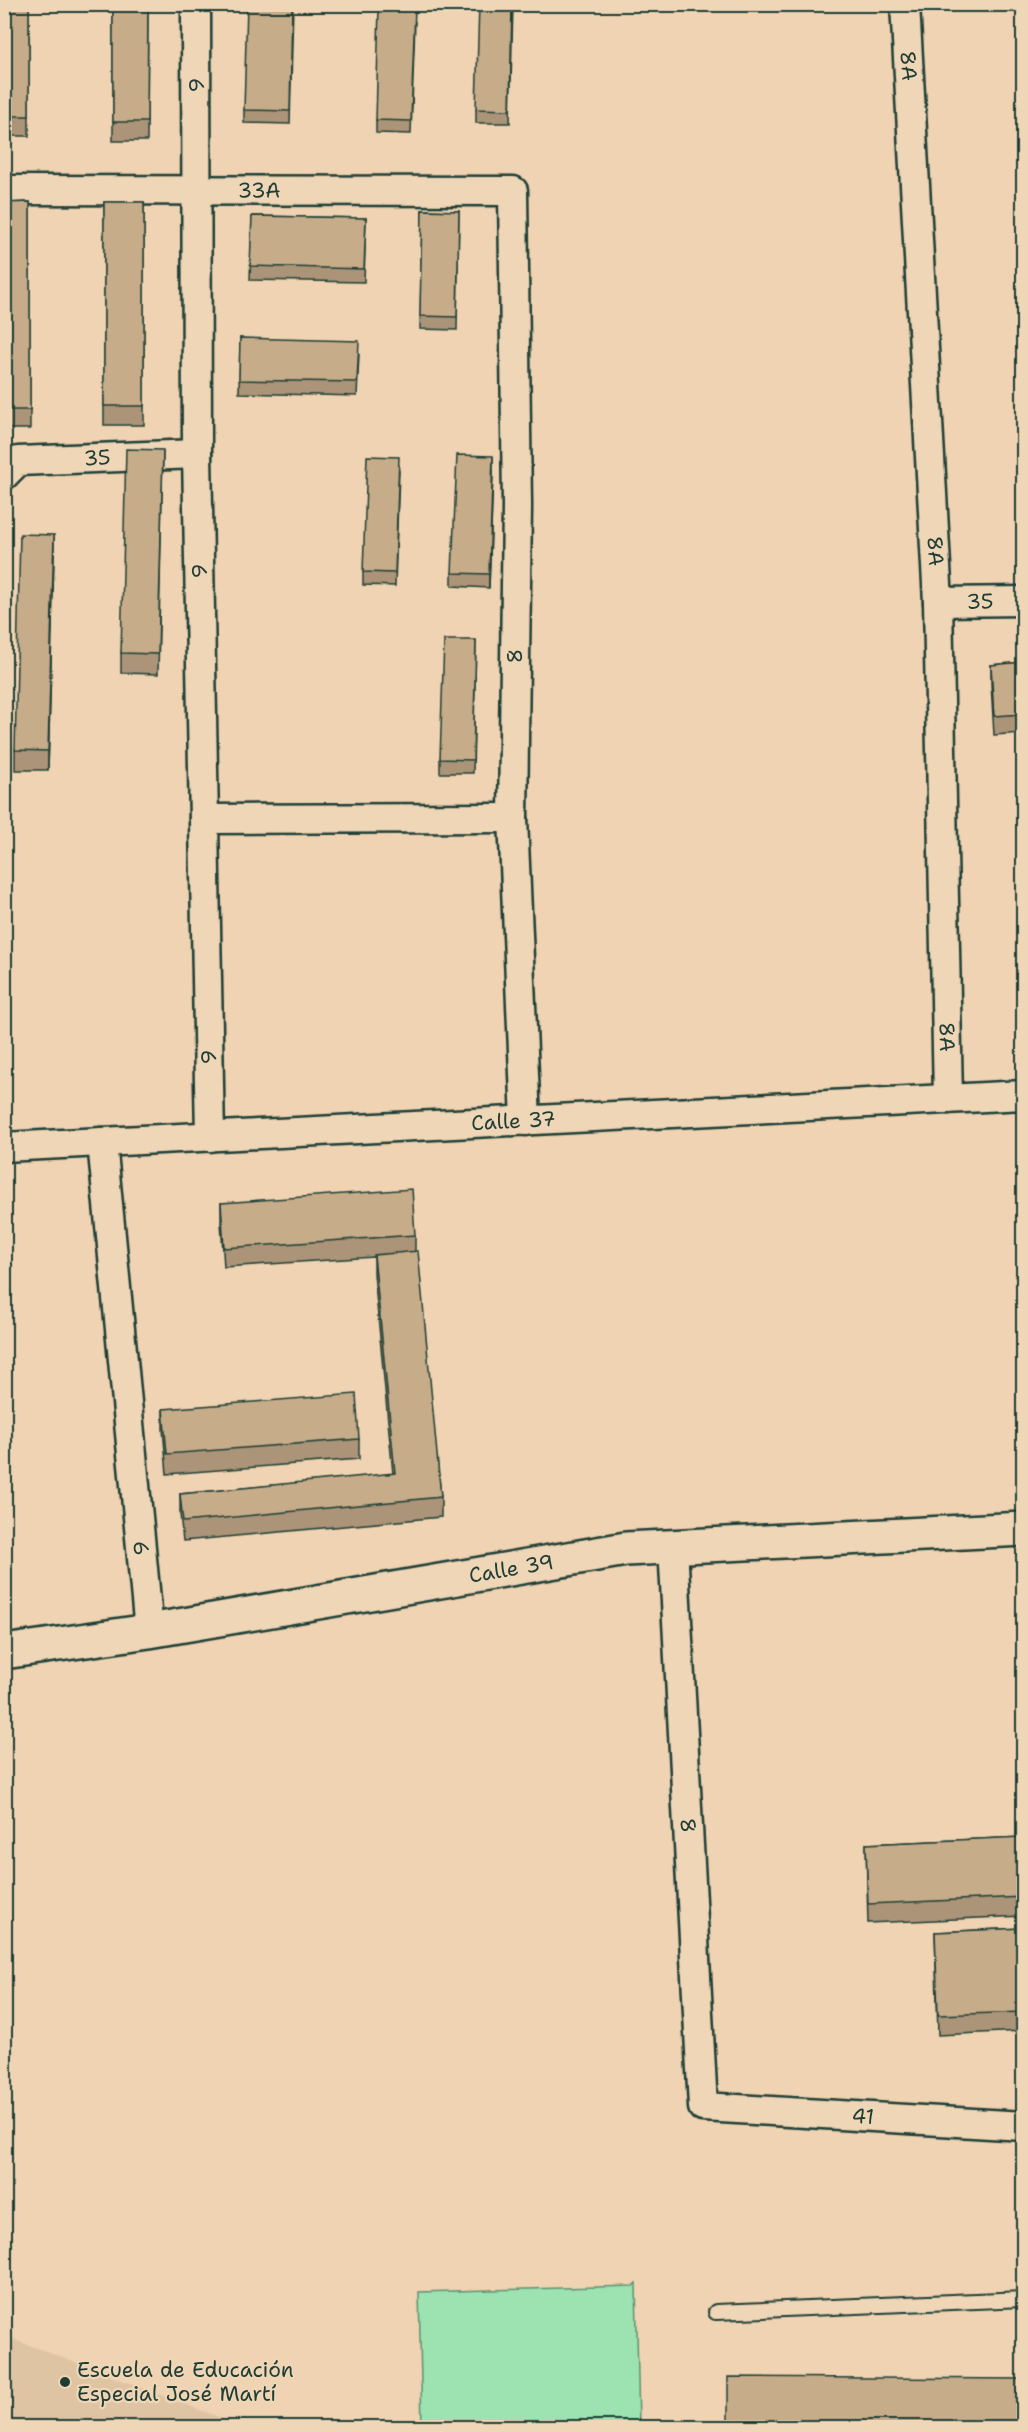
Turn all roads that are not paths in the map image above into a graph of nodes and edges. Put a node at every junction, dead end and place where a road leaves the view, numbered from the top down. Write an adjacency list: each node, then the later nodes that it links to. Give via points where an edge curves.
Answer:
1 (196, 4): 5 (street, 6)
2 (905, 4): 9 (street, 8A)
3 (4, 190): 5 (street, 33A)
4 (513, 191): 5 (street, 33A); 10 (street, 8, via 517,506)
5 (195, 192): 6 (street, 6)
6 (197, 454): 7 (street, 35, via 18,461); 11 (street, 6)
7 (4, 476)
8 (1023, 601): 9 (street, 35)
9 (938, 602): 13 (street, 8A)
10 (513, 818): 11 (street); 14 (street, 8)
11 (204, 819): 15 (street, 6)
12 (1023, 1095): 13 (street, Calle 37)
13 (948, 1099): 14 (street, Calle 37)
14 (526, 1121): 15 (street, Calle 37)
15 (210, 1137): 16 (street, Calle 37)
16 (102, 1142): 17 (street, Calle 37); 20 (street, 6)
17 (4, 1147)
18 (1023, 1529): 19 (street, Calle 39)
19 (673, 1546): 20 (street, Calle 39, via 626,1549); 22 (street, 8)
20 (149, 1631): 21 (street, Calle 39)
21 (4, 1652)
22 (703, 2107): 23 (street, 41)
23 (1023, 2126)
24 (1023, 2298): 25 (lane)
25 (716, 2312)

